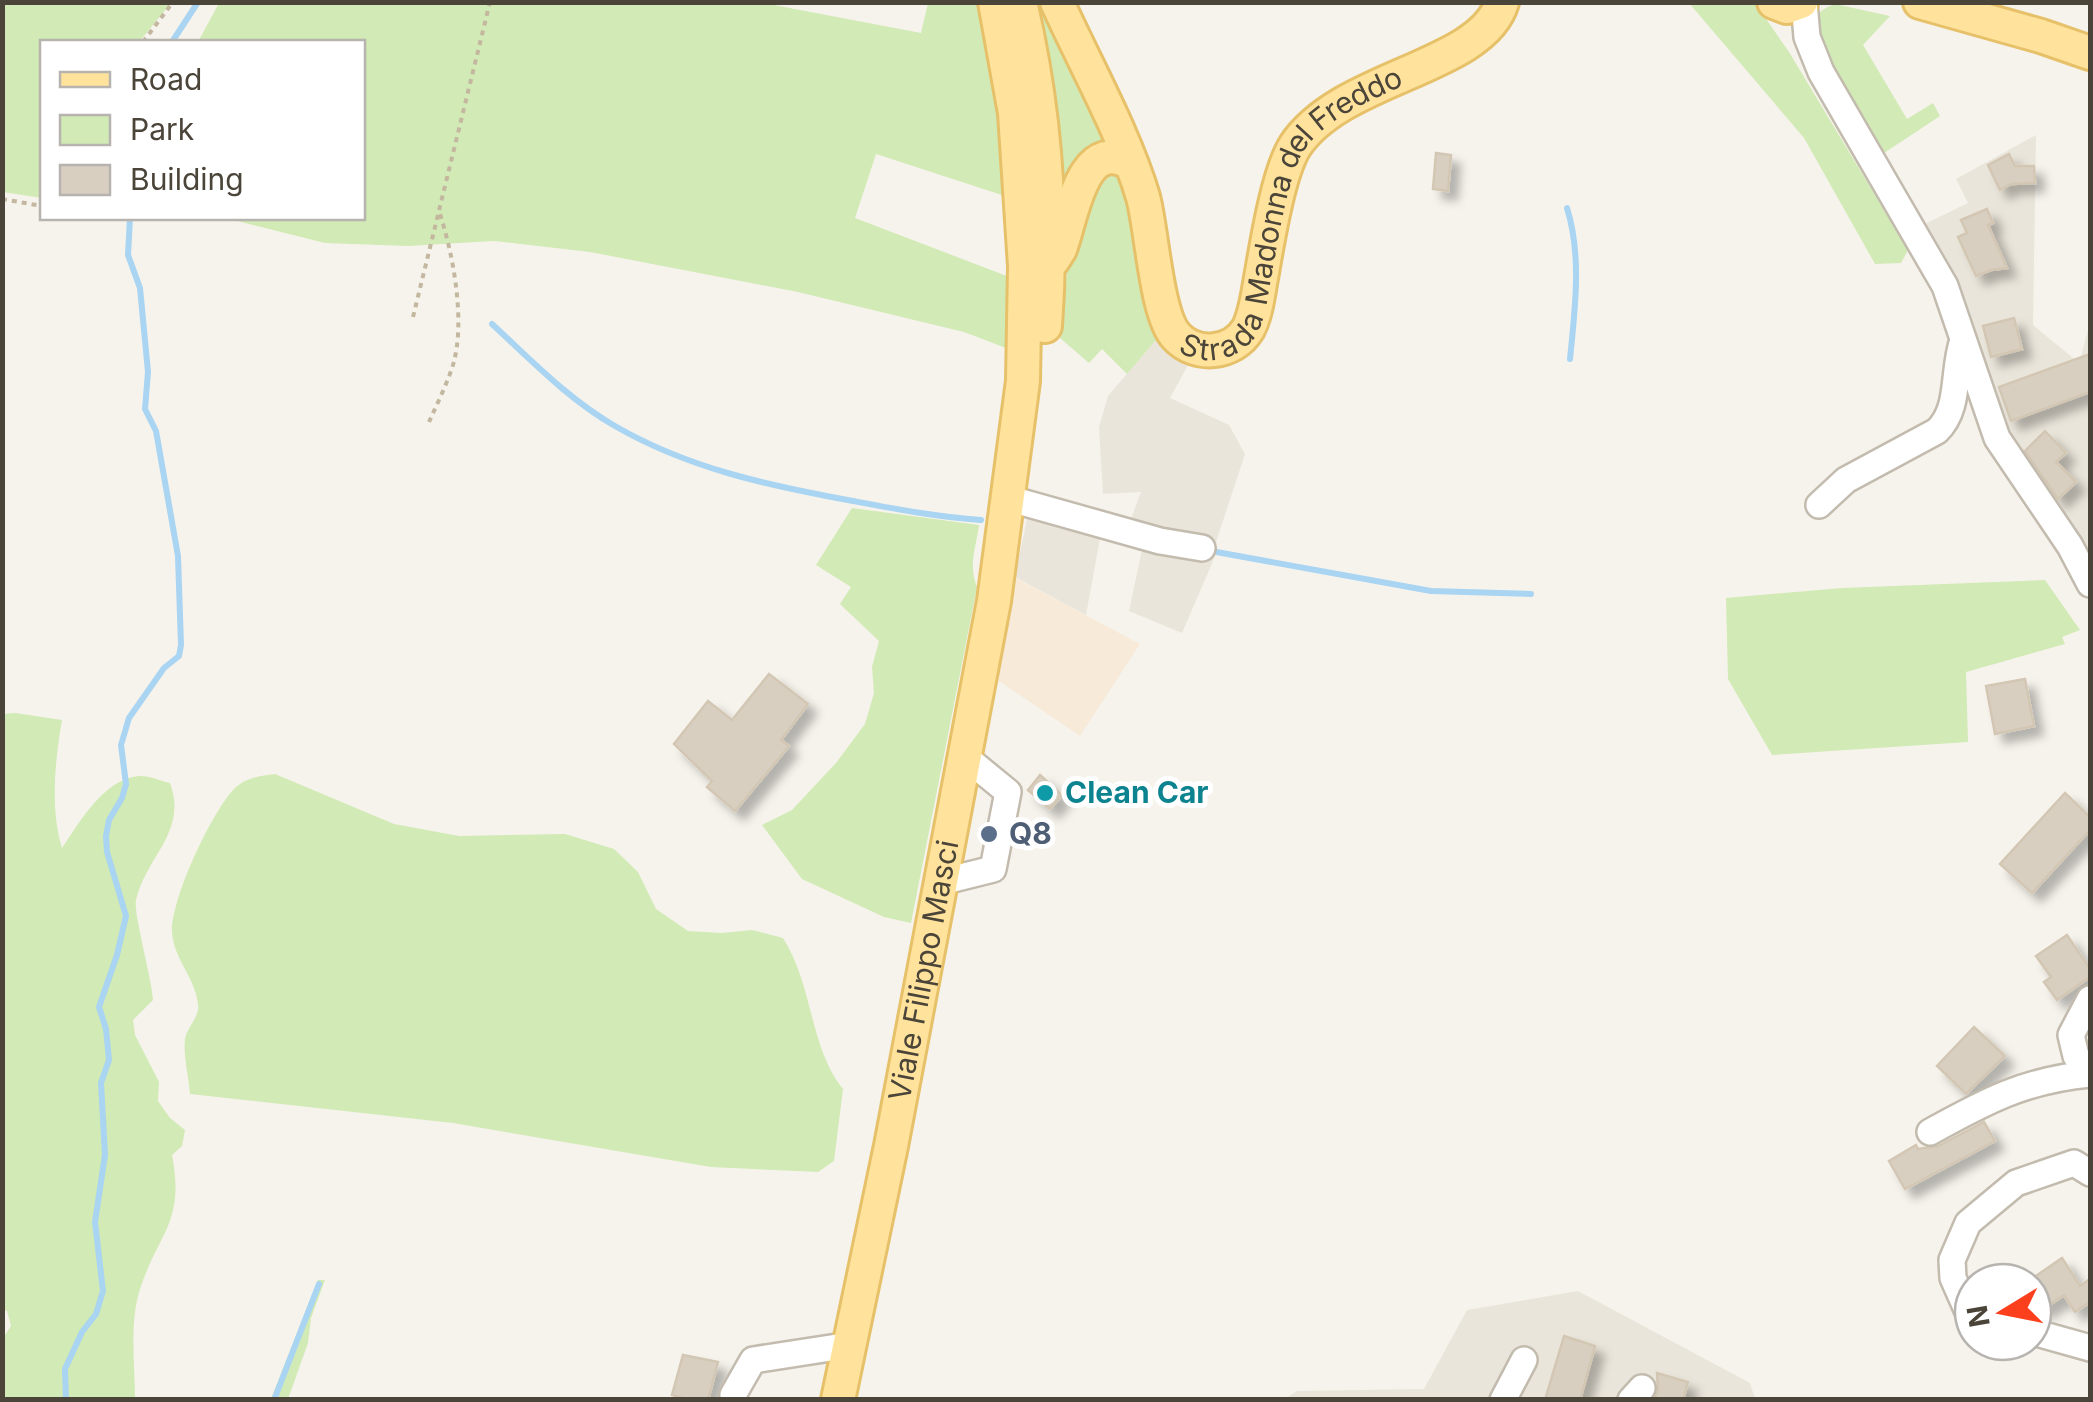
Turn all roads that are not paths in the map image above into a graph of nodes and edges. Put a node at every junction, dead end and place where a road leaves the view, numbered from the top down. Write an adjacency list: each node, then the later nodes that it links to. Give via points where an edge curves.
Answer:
1 (995, 2): 12 (main road, Viale Filippo Masci, via 1015,113)
2 (1020, 2): 11 (main road, Viale Filippo Masci, via 1044,152)
3 (1056, 2): 10 (main road, Strada Madonna del Freddo)
4 (1502, 2): 10 (main road, Strada Madonna del Freddo, via 1476,40 1361,92 1310,128 1293,149 1252,321 1228,347 1200,350 1172,331)
5 (1774, 2): 6 (main road); 9 (street)
6 (1803, 2): 9 (street, via 1806,37)
7 (1920, 2): 8 (main road)
8 (2090, 53)
9 (1821, 72): 13 (street, via 1945,286)
10 (1130, 163): 11 (main road, via 1110,157 1088,169)
11 (1050, 264): 12 (main road, Viale Filippo Masci); 14 (main road, Viale Filippo Masci, via 1031,450)
12 (1026, 318): 14 (main road, Viale Filippo Masci)
13 (1963, 340): 15 (street, via 1946,422 1846,480); 17 (street, via 1997,438)
14 (1011, 499): 16 (street); 18 (main road, Viale Filippo Masci)
15 (1819, 504)
16 (1202, 548)
17 (2090, 584)
18 (964, 756): 19 (main road, Viale Filippo Masci); 19 (street, via 1008,792 1001,831 993,870)
19 (940, 882): 25 (main road, Viale Filippo Masci)
20 (2090, 998): 21 (street, via 2071,1035 2090,1074 1996,1096)
21 (1930, 1132)
22 (2090, 1173): 23 (street, via 2074,1163 2016,1183 1968,1222 1952,1260)
23 (1953, 1278)
24 (2053, 1338): 26 (street)
25 (850, 1344): 28 (street, via 753,1360); 29 (main road, Viale Filippo Masci)
26 (2090, 1348)
27 (1524, 1360): 30 (street)
28 (733, 1394)
29 (838, 1400)
30 (1503, 1400)

